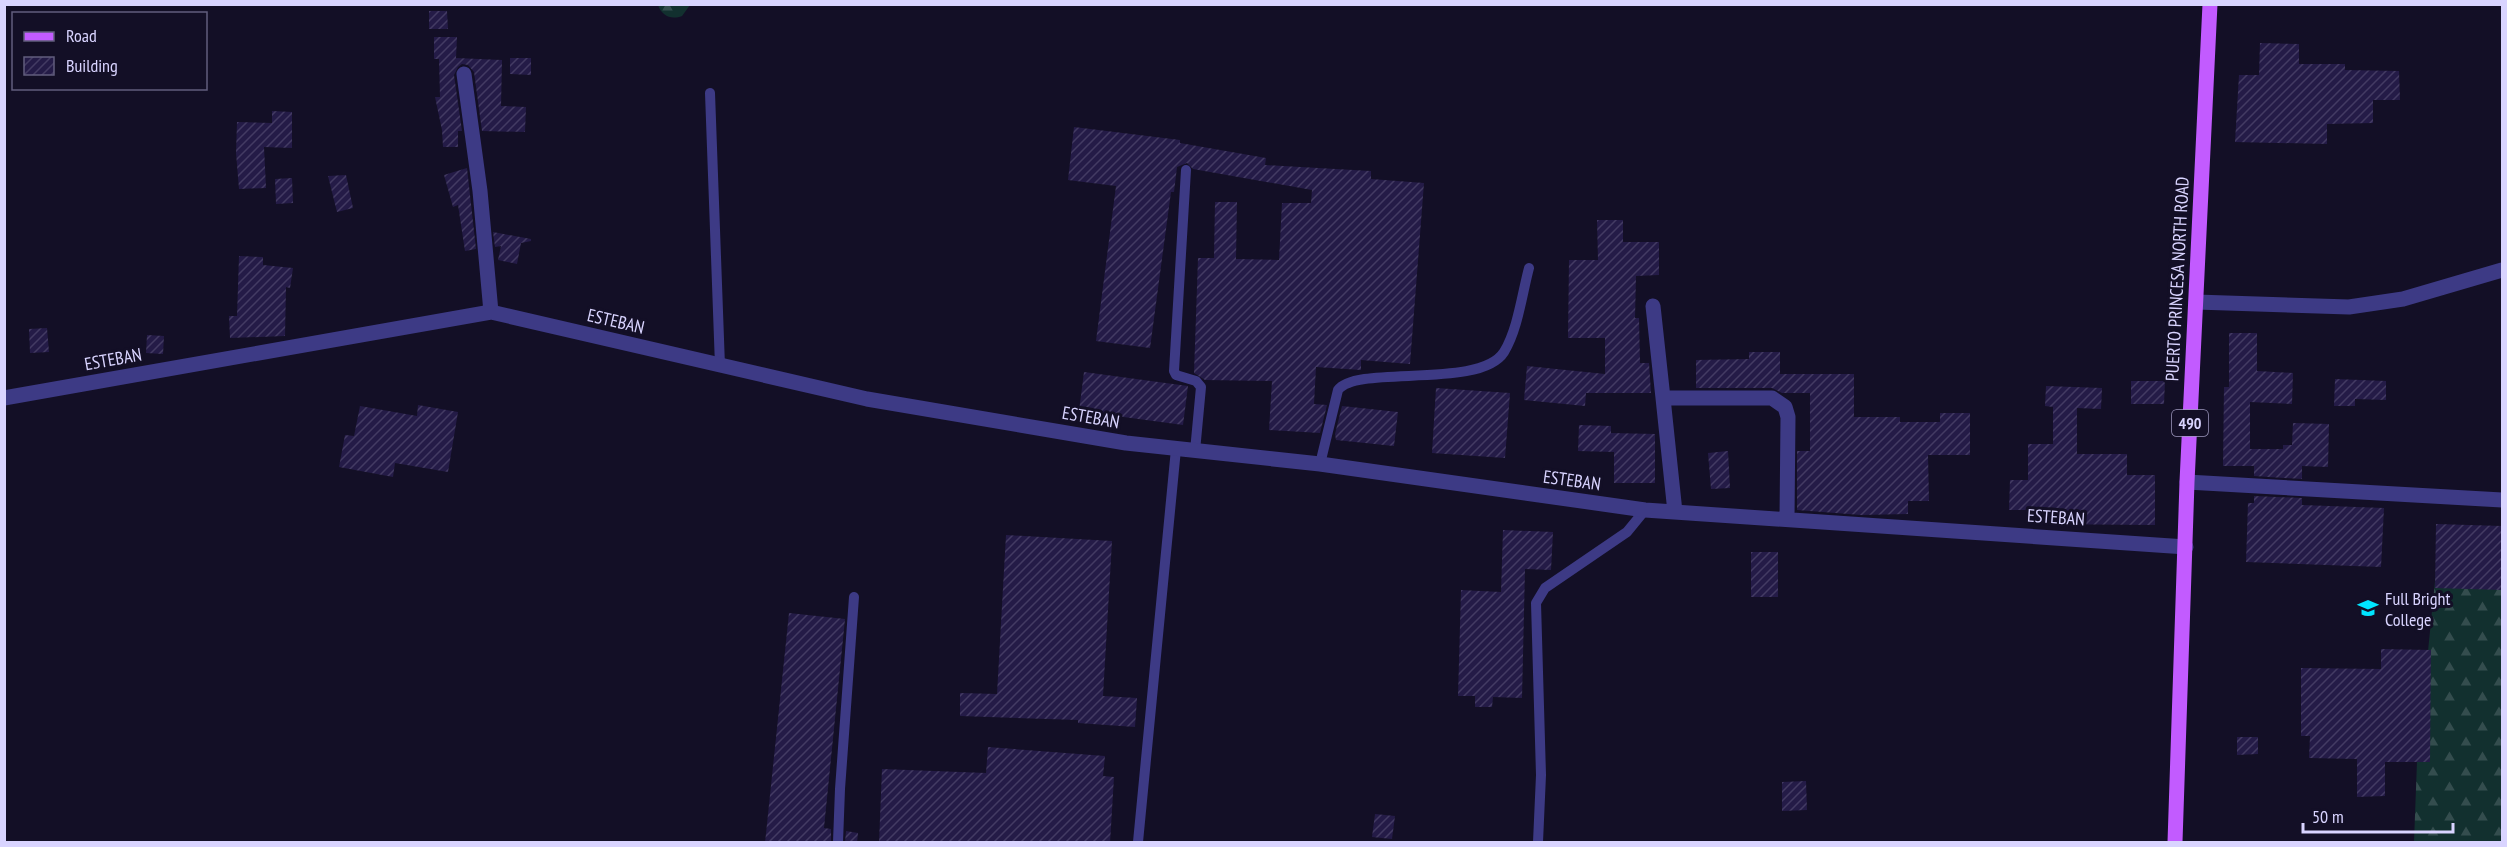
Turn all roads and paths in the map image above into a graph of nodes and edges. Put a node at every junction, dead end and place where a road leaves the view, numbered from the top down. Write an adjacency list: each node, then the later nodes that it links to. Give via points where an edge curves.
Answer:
1 (2210, 4): 7 (main road, PUERTO PRINCESA NORTH ROAD / 490)
2 (464, 74): 9 (street)
3 (711, 93): 10 (lane)
4 (1186, 170): 14 (lane, via 1174,371 1197,381 1201,387)
5 (1528, 268): 15 (lane, via 1509,342 1495,362 1484,368 1352,380 1341,385)
6 (2502, 270): 7 (street, via 2403,299 2349,307)
7 (2196, 302): 16 (main road, PUERTO PRINCESA NORTH ROAD / 490)
8 (1653, 306): 12 (street)
9 (491, 312): 10 (street, ESTEBAN); 11 (street, ESTEBAN)
10 (720, 366): 13 (street, ESTEBAN, via 867,399)
11 (4, 398)
12 (1663, 398): 19 (street); 20 (street, via 1772,398 1785,407)
13 (1176, 449): 14 (street, ESTEBAN); 24 (lane)
14 (1195, 451): 15 (street, ESTEBAN)
15 (1320, 464): 18 (street, ESTEBAN)
16 (2187, 482): 17 (street); 21 (main road, PUERTO PRINCESA NORTH ROAD / 490)
17 (2502, 500)
18 (1645, 510): 19 (street, ESTEBAN); 25 (lane, via 1627,532 1545,588 1536,603 1541,775)
19 (1676, 512): 20 (street, ESTEBAN)
20 (1787, 519): 21 (street, ESTEBAN)
21 (2186, 546): 26 (main road, PUERTO PRINCESA NORTH ROAD / 490)
22 (854, 597): 23 (lane)
23 (838, 843)
24 (1138, 843)
25 (1538, 843)
26 (2175, 843)

